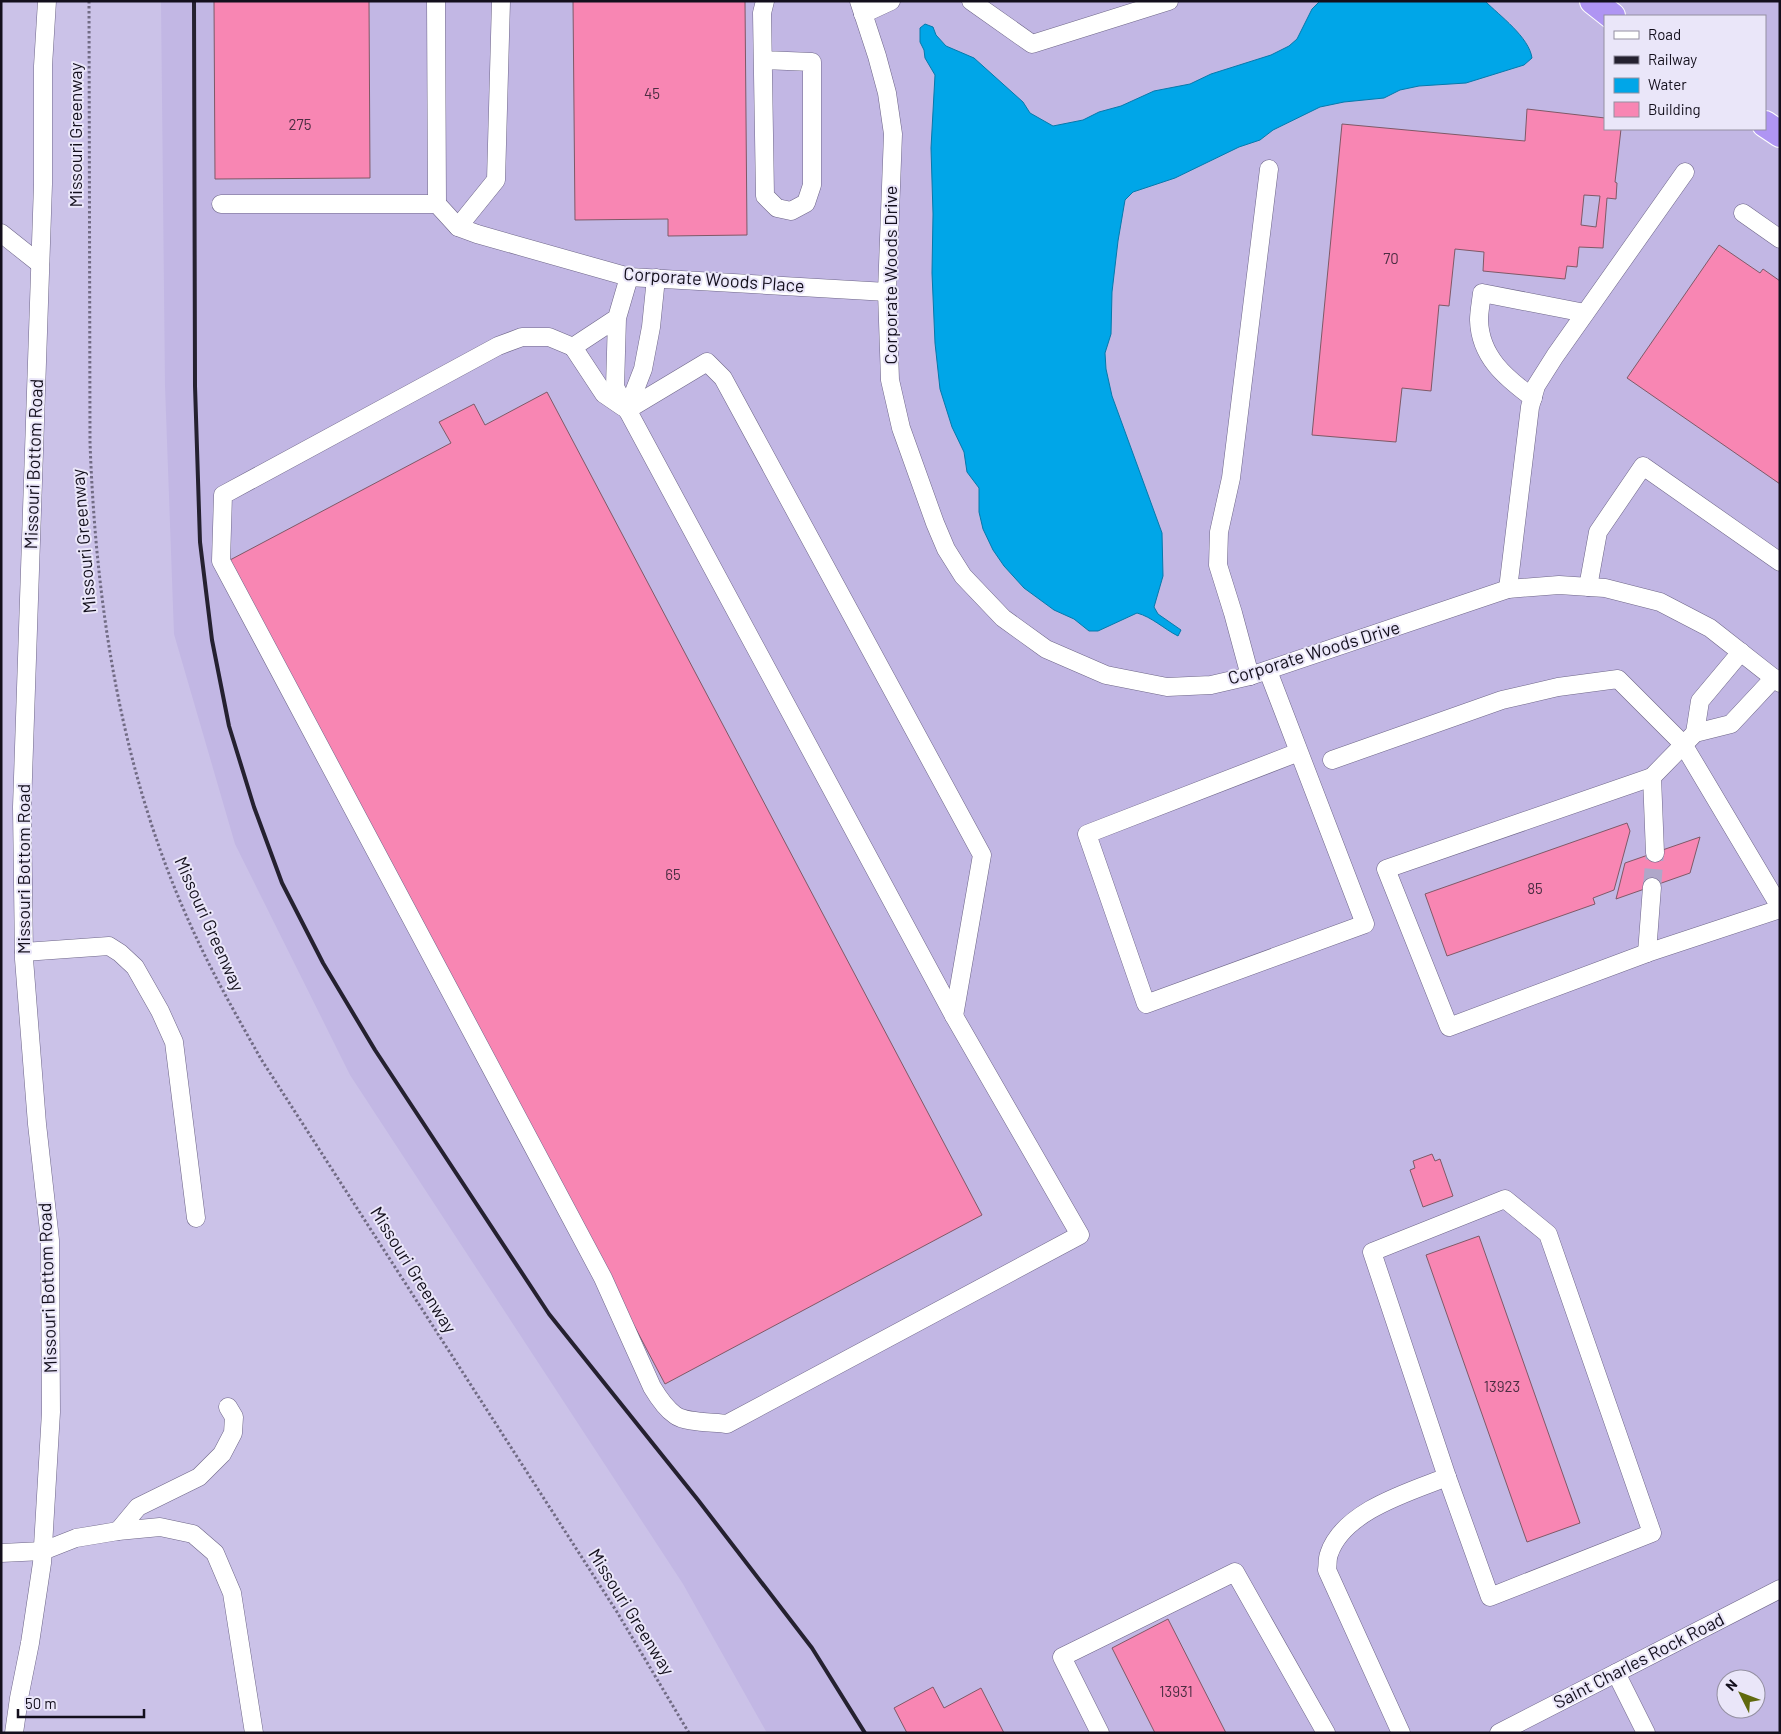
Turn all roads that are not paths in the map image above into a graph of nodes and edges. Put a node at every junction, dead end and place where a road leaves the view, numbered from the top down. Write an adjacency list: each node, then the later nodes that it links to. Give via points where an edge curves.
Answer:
1 (46, 1): 22 (street, Missouri Bottom Road)
2 (436, 1): 17 (street)
3 (501, 1): 19 (street, via 496,180)
4 (766, 1): 11 (street, via 762,13)
5 (891, 1): 9 (street)
6 (971, 1): 7 (street, via 1032,44)
7 (1169, 1)
8 (1593, 1): 10 (highway)
9 (861, 8): 25 (street, Corporate Woods Drive, via 887,93 893,134)
10 (1611, 15)
11 (763, 60): 11 (street, via 765,196 777,208 791,211 806,203 812,185 812,62)
12 (1766, 125): 13 (highway)
13 (1780, 134)
14 (1270, 169): 36 (street, via 1231,478 1218,532 1218,565)
15 (1685, 172): 26 (street)
16 (221, 204): 17 (street)
17 (437, 204): 19 (street)
18 (1743, 213): 21 (street)
19 (458, 227): 23 (street, Corporate Woods Place)
20 (1, 233): 22 (street)
21 (1780, 239)
22 (40, 264): 45 (street, Missouri Bottom Road, via 22,807)
23 (629, 277): 24 (street, Corporate Woods Place); 27 (street)
24 (656, 278): 25 (street, Corporate Woods Place); 30 (street, via 643,368)
25 (887, 292): 36 (street, Corporate Woods Drive, via 890,380 901,428 946,549 963,576 1002,618 1046,649 1106,675 1167,687 1210,684)
26 (1585, 313): 29 (street, via 1536,386); 29 (street, via 1482,293 1479,320 1488,355 1498,369)
27 (617, 318): 28 (street); 30 (street, via 615,387)
28 (572, 347): 30 (street, via 604,394); 47 (street, via 549,337 522,337 498,346 223,495 220,561 603,1278 652,1387 661,1402 676,1416 727,1424 1080,1235)
29 (1533, 398): 33 (street)
30 (627, 410): 47 (street); 47 (street, via 707,362 723,378 982,855)
31 (1780, 562): 32 (street, via 1643,466 1598,532)
32 (1588, 586): 33 (street, Corporate Woods Drive, via 1559,584); 34 (street, Corporate Woods Drive, via 1660,602 1710,628)
33 (1508, 589): 35 (street, Corporate Woods Drive)
34 (1741, 652): 37 (street, Corporate Woods Drive); 38 (street, via 1700,701)
35 (1268, 670): 36 (street, Corporate Woods Drive); 39 (street)
36 (1250, 676)
37 (1777, 680): 38 (street, via 1731,724)
38 (1689, 738): 40 (street, via 1618,679 1558,687 1502,700); 41 (street); 44 (street)
39 (1300, 752): 39 (street, via 1366,924 1146,1004 1088,834)
40 (1332, 760)
41 (1652, 777): 42 (street); 46 (street, via 1386,869 1450,1027)
42 (1654, 853)
43 (1652, 886): 46 (street)
44 (1780, 908): 46 (street)
45 (24, 952): 48 (street, via 109,946 135,967 174,1042); 52 (street, Missouri Bottom Road, via 37,1124 50,1240 51,1412)
46 (1647, 953)
47 (954, 1016)
48 (196, 1218)
49 (228, 1407): 51 (street, via 234,1417 233,1433 222,1454 199,1477 138,1507)
50 (1447, 1477): 50 (street, via 1490,1597 1652,1533 1548,1234 1505,1198 1372,1252); 60 (street, via 1359,1516 1334,1544 1328,1556 1327,1570)
51 (118, 1531): 52 (street, via 76,1538); 57 (street, via 160,1527 193,1534 215,1553 232,1593)
52 (43, 1551): 53 (street); 56 (street, Missouri Bottom Road, via 30,1643)
53 (1, 1553)
54 (1780, 1589): 55 (street, Saint Charles Rock Road)
55 (1616, 1673): 61 (street, Saint Charles Rock Road); 62 (street)
56 (10, 1726)
57 (254, 1733)
58 (1100, 1733): 59 (street, via 1062,1657 1235,1572)
59 (1326, 1733)
60 (1401, 1733)
61 (1499, 1733)
62 (1646, 1733)

